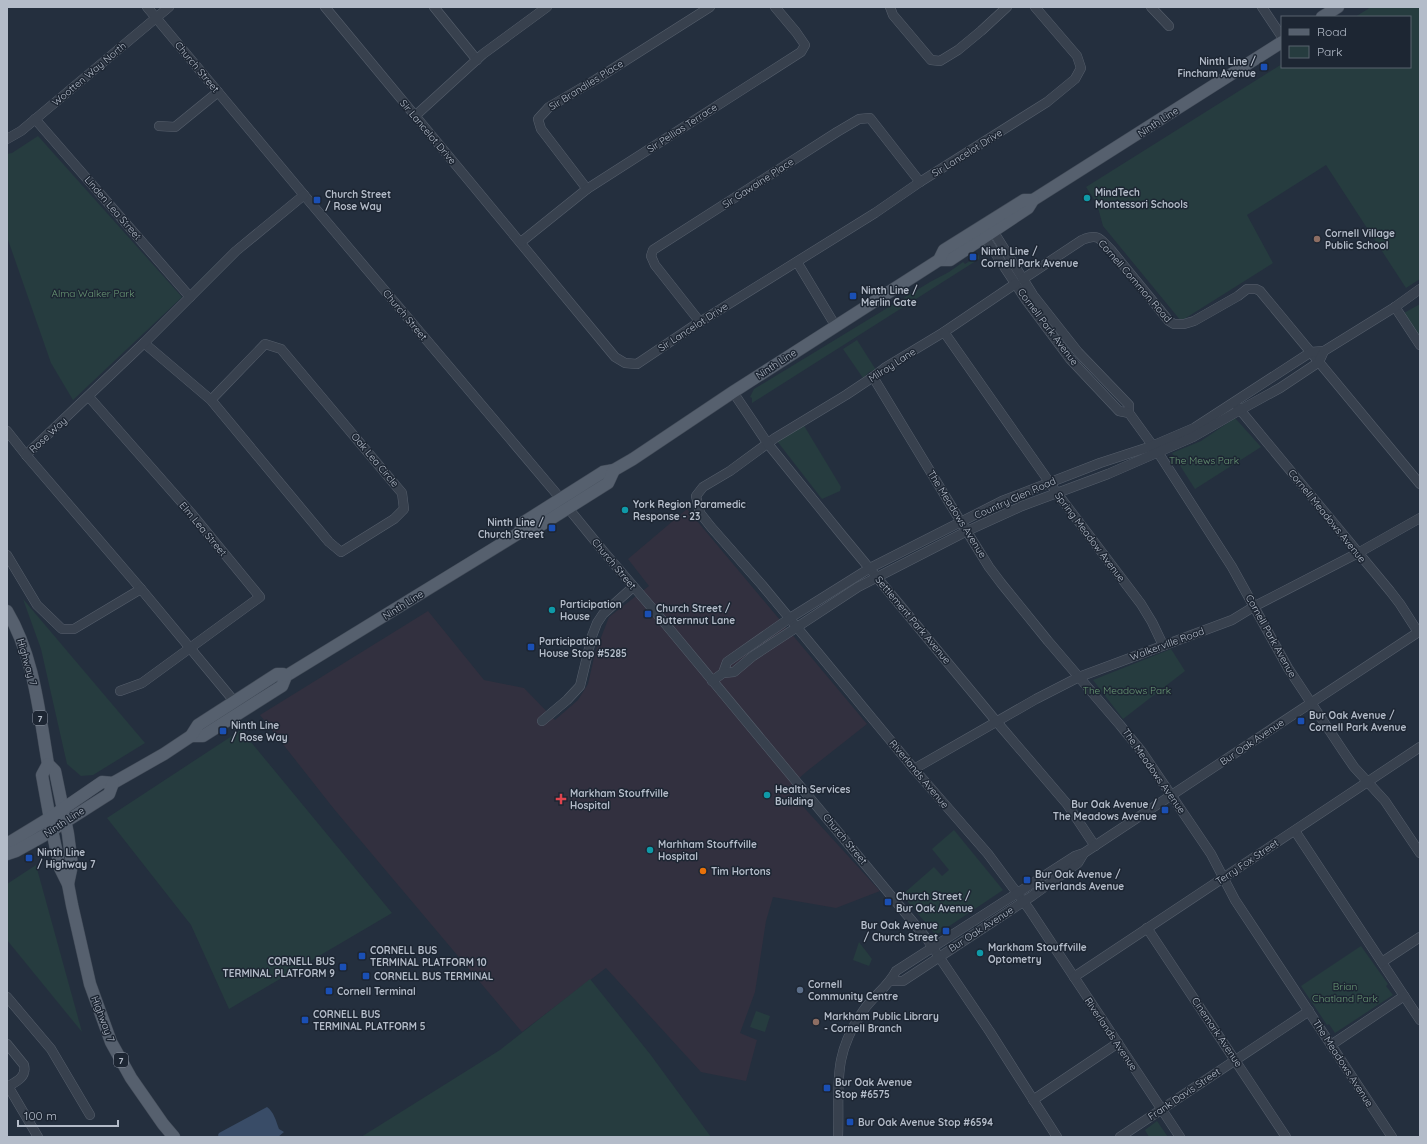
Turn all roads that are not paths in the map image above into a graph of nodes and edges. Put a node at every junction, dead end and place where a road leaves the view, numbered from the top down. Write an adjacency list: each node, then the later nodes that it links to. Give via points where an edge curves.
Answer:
1 (148, 7): 15 (street, Church Street)
2 (169, 7): 15 (street, Wootten Way North)
3 (325, 7): 21 (street, Sir Lancelot Drive)
4 (434, 7): 19 (street)
5 (547, 7): 19 (street)
6 (710, 7): 26 (street, Sir Brandiles Place, via 549,107 538,119 541,129)
7 (775, 7): 26 (street, Sir Pellias Terrace, via 805,45 801,52)
8 (890, 7): 9 (street, via 893,15 931,60 940,61 982,31)
9 (1007, 7)
10 (1035, 7): 25 (street, Sir Lancelot Drive, via 1078,56 1081,68 1075,79 1047,102)
11 (1151, 7): 16 (street)
12 (1262, 7): 17 (street)
13 (1338, 7): 14 (main road)
14 (1324, 16)
15 (156, 17): 20 (street, Church Street); 22 (street, Wootten Way North)
16 (1168, 26)
17 (1281, 36)
18 (1281, 43): 28 (main road, Ninth Line, via 1033,200 1024,200)
19 (477, 60): 21 (street)
20 (218, 92): 23 (street, via 175,127); 27 (street, Church Street)
21 (415, 116): 29 (street, Sir Lancelot Drive)
22 (35, 119): 24 (street, Wootten Way North); 34 (street, Linden Lea Street)
23 (159, 126)
24 (7, 139)
25 (920, 182): 30 (street, Sir Lancelot Drive); 36 (street, Sir Gawaine Place, via 870,118 859,119 837,132 653,250 651,256 655,266)
26 (587, 189): 29 (street, Sir Pellias Terrace)
27 (304, 195): 34 (street, Rose Way, via 236,251); 55 (street, Church Street)
28 (987, 230): 31 (street, Cornell Park Avenue); 32 (street, Cornell Park Avenue); 37 (main road, Ninth Line, via 944,250 938,260)
29 (521, 242): 36 (street, Sir Lancelot Drive, via 615,356 625,363 637,364)
30 (797, 262): 36 (street, Sir Lancelot Drive); 37 (street)
31 (1023, 279): 41 (street, Cornell Common Road, via 1082,240 1096,236 1174,324 1194,321 1247,289 1256,289); 47 (street, Cornell Park Avenue, via 1078,352 1129,405)
32 (1015, 284): 38 (street, Milroy Lane); 47 (street, Cornell Park Avenue, via 1070,359 1118,411)
33 (1420, 289): 35 (street, Country Glen Road)
34 (190, 297): 39 (street, Rose Way)
35 (1395, 308): 40 (street); 41 (street, Country Glen Road)
36 (700, 322)
37 (836, 325): 43 (main road, Ninth Line)
38 (944, 332): 42 (street, Milroy Lane); 52 (street, Spring Meadow Avenue)
39 (144, 343): 44 (street, Rose Way); 45 (street, Oak Lea Circle)
40 (1420, 345)
41 (1315, 357): 46 (street, Country Glen Road); 46 (street, Country Glen Road, via 1280,388); 53 (street)
42 (873, 377): 49 (street, Milroy Lane); 57 (street, The Meadows Avenue)
43 (733, 392): 49 (street, Settlement Park Avenue); 55 (main road, Ninth Line, via 614,470 603,472)
44 (89, 396): 51 (street, Rose Way); 71 (street, Elm Lea Street, via 260,597)
45 (211, 400): 45 (street, Oak Lea Circle, via 265,344 282,348 402,493 404,509 394,519 341,552 329,542)
46 (1237, 406): 50 (street, Country Glen Road, via 1193,437); 59 (street, Cornell Meadows Avenue)
47 (1129, 413): 50 (street, Cornell Park Avenue)
48 (7, 431): 51 (street)
49 (768, 444): 61 (street, Settlement Park Avenue); 67 (street, Riverlands Avenue, via 703,487 696,496 700,512)
50 (1155, 449): 52 (street, Country Glen Road, via 1100,463); 54 (street, Country Glen Road); 65 (street, Cornell Park Avenue)
51 (26, 455): 64 (street, Rose Way)
52 (1050, 482): 54 (street, Spring Meadow Avenue); 57 (street, Country Glen Road, via 1002,501)
53 (1420, 484)
54 (1057, 493): 58 (street, Country Glen Road); 70 (street, Spring Meadow Avenue, via 1141,604)
55 (564, 504): 63 (street, Church Street); 73 (main road, Ninth Line, via 524,522 519,533)
56 (1420, 518): 59 (street, Walkerville Road)
57 (961, 522): 58 (street, The Meadows Avenue); 61 (street, Country Glen Road)
58 (967, 532): 62 (street, Country Glen Road); 74 (street, The Meadows Avenue, via 1001,583)
59 (1358, 553): 65 (street, Walkerville Road); 69 (street, Cornell Meadows Avenue)
60 (7, 555): 64 (street, via 38,605 62,629 74,629)
61 (870, 568): 62 (street, Settlement Park Avenue); 67 (street, Country Glen Road)
62 (877, 577): 68 (street, Country Glen Road); 80 (street, Settlement Park Avenue)
63 (633, 587): 75 (street, Church Street); 79 (street, via 603,614 597,623 580,686)
64 (141, 589): 71 (street, Rose Way)
65 (1255, 606): 70 (street, Walkerville Road, via 1232,620); 78 (street, Cornell Park Avenue)
66 (7, 611): 83 (main road, Highway 7 / 7, via 15,624 32,673)
67 (790, 618): 68 (street, Riverlands Avenue); 72 (street, Country Glen Road, via 727,662)
68 (797, 626): 72 (street, Country Glen Road, via 734,672); 84 (street, Riverlands Avenue)
69 (1419, 631): 78 (street, Bur Oak Avenue)
70 (1163, 645): 74 (street, Walkerville Road)
71 (190, 648): 76 (street, via 142,683); 77 (street, Rose Way)
72 (723, 673): 75 (street, Country Glen Road)
73 (286, 676): 77 (main road, Ninth Line, via 277,674); 81 (main road, Ninth Line, via 282,686 204,736)
74 (1079, 677): 80 (street, Walkerville Road); 87 (street, The Meadows Avenue, via 1142,752)
75 (712, 681): 104 (street, Church Street)
76 (120, 691)
77 (234, 701): 81 (main road, Ninth Line, via 198,725)
78 (1311, 703): 85 (street, Cornell Park Avenue, via 1349,761); 87 (street, Bur Oak Avenue)
79 (542, 721)
80 (996, 721): 84 (street, Walkerville Road); 93 (street, Settlement Park Avenue, via 1067,804)
81 (191, 736): 86 (main road, Ninth Line)
82 (1420, 747): 85 (street, Terry Fox Street)
83 (48, 764): 88 (main road, Highway 7 / 7, via 55,771); 89 (main road, Highway 7 / 7, via 42,775)
84 (914, 769): 100 (street, Riverlands Avenue, via 988,854)
85 (1368, 782): 92 (street, Terry Fox Street); 96 (street, Cornell Park Avenue, via 1391,809)
86 (113, 783): 88 (main road, Ninth Line, via 102,782); 90 (main road, Ninth Line, via 109,794)
87 (1172, 795): 93 (street, Bur Oak Avenue); 98 (street, The Meadows Avenue, via 1211,854)
88 (63, 807): 89 (main road, Ninth Line); 90 (main road, Highway 7 / 7)
89 (51, 817): 91 (main road, Highway 7 / 7); 94 (main road, Ninth Line, via 10,842)
90 (66, 821): 91 (main road, Ninth Line); 99 (main road, Highway 7 / 7, via 72,866)
91 (52, 830): 97 (main road, Ninth Line); 99 (main road, Highway 7 / 7, via 60,868)
92 (1294, 831): 98 (street, Terry Fox Street); 106 (street)
93 (1094, 846): 95 (street, Bur Oak Avenue)
94 (7, 847)
95 (1084, 853): 100 (street, Bur Oak Avenue, via 1075,856); 101 (street, Bur Oak Avenue, via 1078,863)
96 (1420, 853)
97 (7, 854)
98 (1223, 878): 102 (street, Terry Fox Street); 111 (street, The Meadows Avenue)
99 (68, 884): 122 (main road, Highway 7 / 7, via 90,984 111,1042 132,1078)
100 (1017, 893): 101 (street, Riverlands Avenue); 104 (street, Bur Oak Avenue)
101 (1023, 902): 105 (street, Bur Oak Avenue); 107 (street, Riverlands Avenue)
102 (1147, 928): 107 (street, Terry Fox Street); 116 (street, Cinemark Avenue)
103 (1420, 937): 106 (street)
104 (933, 947): 105 (street, Church Street); 108 (street, Bur Oak Avenue, via 896,971)
105 (938, 956): 108 (street, Bur Oak Avenue, via 903,980); 118 (street, Church Street)
106 (1382, 962): 109 (street)
107 (1074, 977): 113 (street, Riverlands Avenue)
108 (891, 981): 123 (street, Bur Oak Avenue, via 864,1008 843,1051 838,1077)
109 (1404, 996): 112 (street); 115 (street)
110 (7, 997): 120 (street, via 51,1049)
111 (1309, 1011): 115 (street, The Meadows Avenue); 116 (street, Frank Davis Street)
112 (1420, 1020)
113 (1118, 1043): 118 (street); 119 (street, Riverlands Avenue)
114 (7, 1044): 117 (street, via 24,1065 21,1078)
115 (1331, 1045): 128 (street, The Meadows Avenue)
116 (1236, 1060): 119 (street, Frank Davis Street); 127 (street, Cinemark Avenue)
117 (8, 1087): 121 (street)
118 (1033, 1100): 124 (street, Church Street)
119 (1162, 1109): 125 (street, Frank Davis Street); 126 (street, Riverlands Avenue)
120 (90, 1115)
121 (38, 1137)
122 (174, 1137)
123 (838, 1137)
124 (1057, 1137)
125 (1120, 1137)
126 (1180, 1137)
127 (1286, 1137)
128 (1392, 1137)

